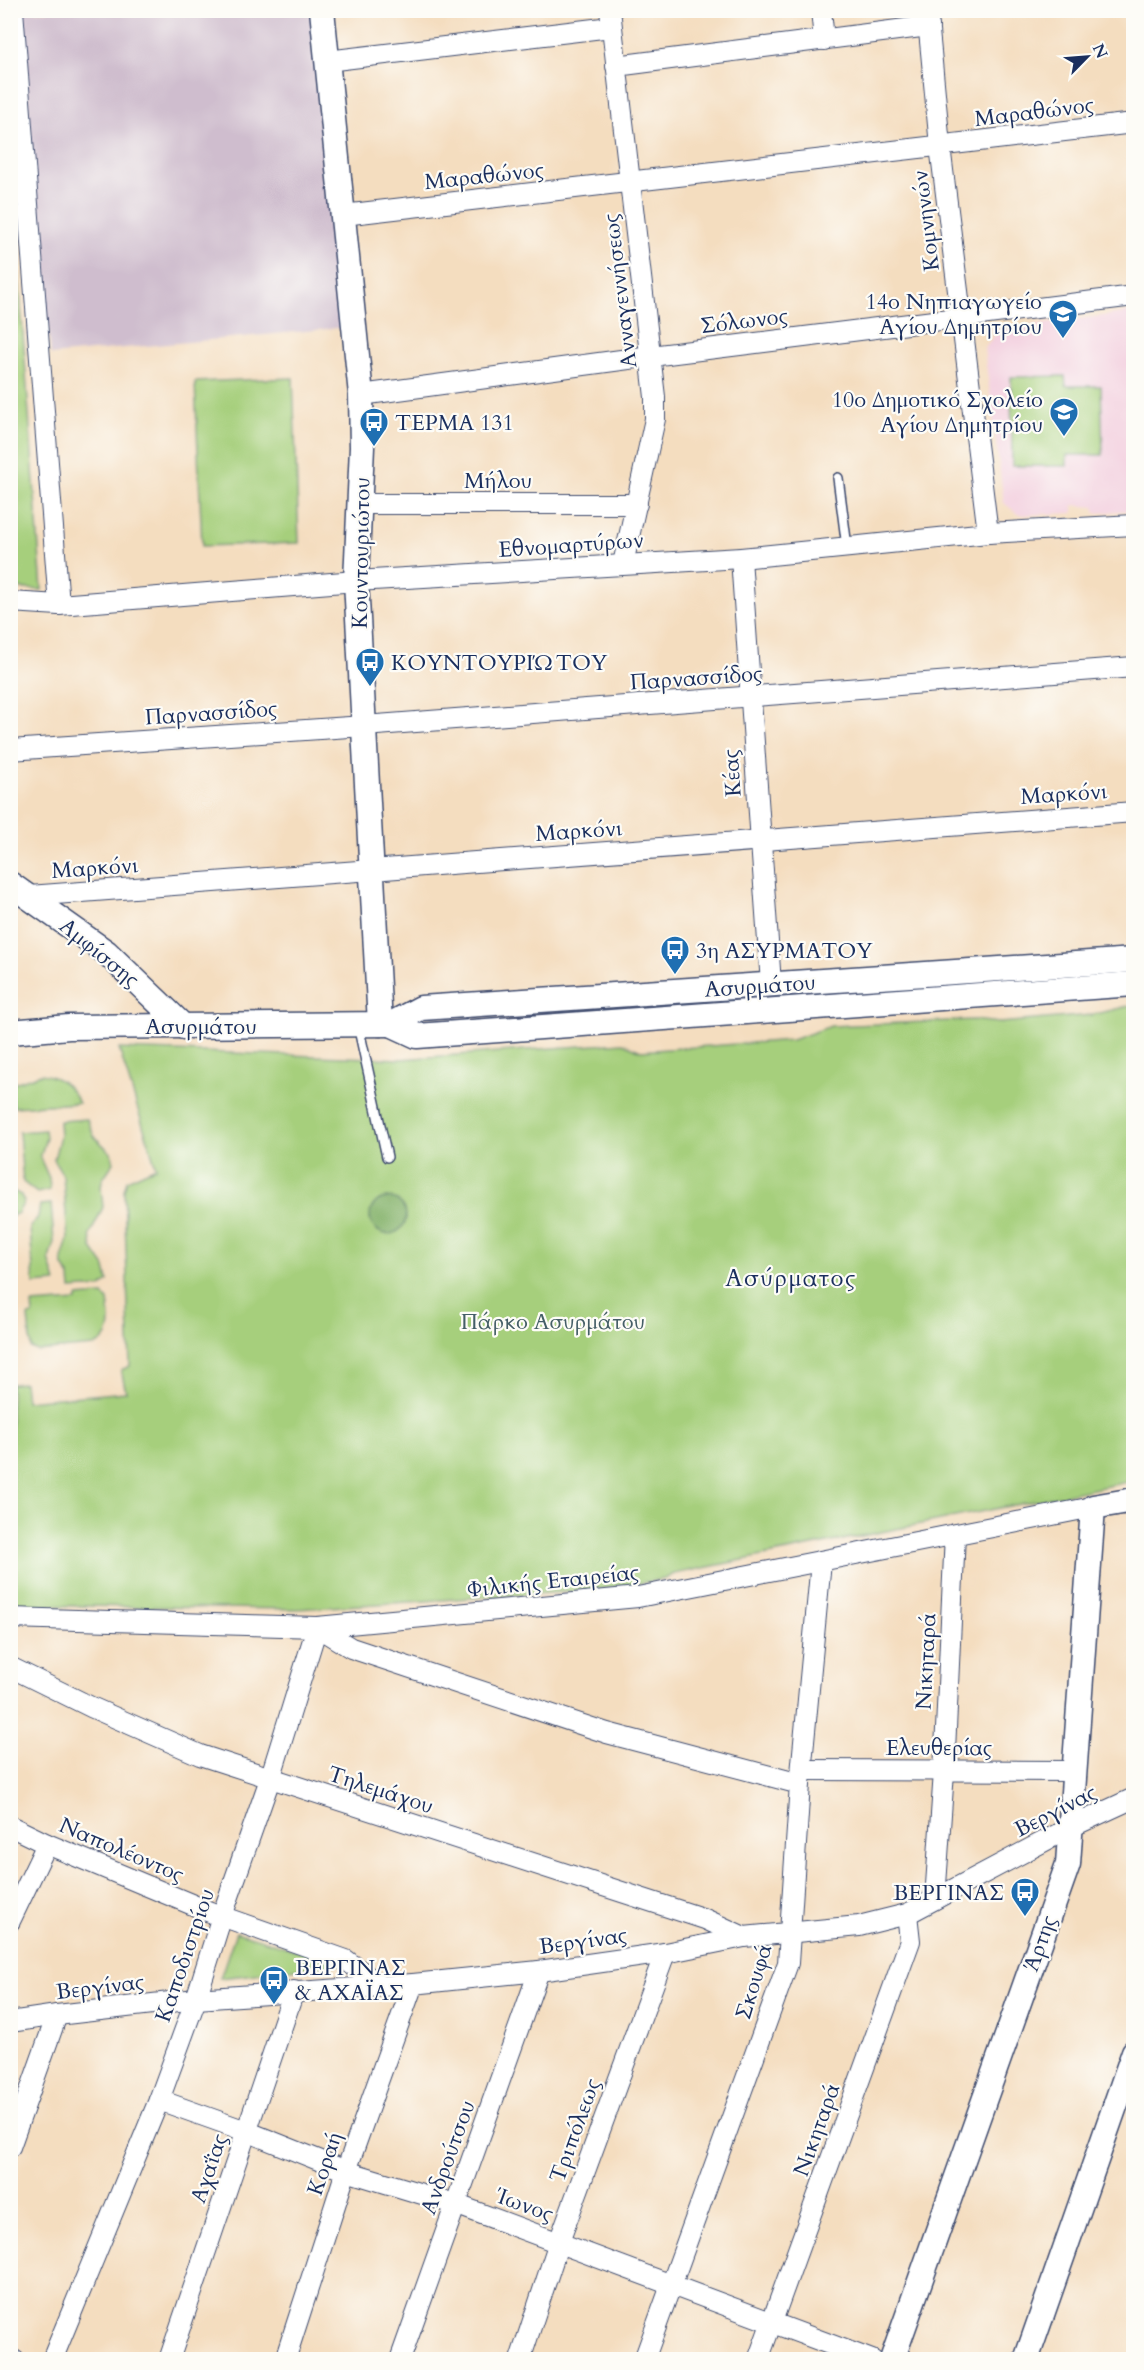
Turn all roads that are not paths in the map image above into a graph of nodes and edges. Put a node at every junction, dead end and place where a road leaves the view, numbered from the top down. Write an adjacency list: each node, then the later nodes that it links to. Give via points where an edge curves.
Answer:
1 (13, 10): 27 (street)
2 (322, 10): 7 (street, Κουντουριώτου)
3 (821, 10): 6 (street)
4 (928, 18): 6 (street); 10 (street, Κομνηνών)
5 (611, 19): 7 (street); 8 (street, Ανναγεννήσεως)
6 (824, 40): 8 (street)
7 (327, 61): 12 (street, Κουντουριώτου)
8 (616, 66): 11 (street, Ανναγεννήσεως)
9 (1134, 123): 10 (street, Μαραθώνος)
10 (940, 147): 11 (street, Μαραθώνος); 14 (street, Κομνηνών)
11 (630, 182): 12 (street, Μαραθώνος); 15 (street, Ανναγεννήσεως)
12 (343, 215): 16 (street, Κουντουριώτου)
13 (1134, 296): 14 (street, Σόλωνος)
14 (961, 318): 15 (street, Σόλωνος); 21 (street, Κομνηνών)
15 (651, 356): 16 (street, Σόλωνος); 19 (street, Ανναγεννήσεως, via 655,419)
16 (361, 395): 18 (street, Κουντουριώτου)
17 (838, 478): 22 (lane)
18 (359, 504): 19 (street, Μήλου); 25 (street, Κουντουριώτου)
19 (637, 504): 24 (street, Ανναγεννήσεως)
20 (1134, 525): 21 (street, Εθνομαρτύρων)
21 (988, 533): 22 (street, Εθνομαρτύρων)
22 (847, 547): 23 (street, Εθνομαρτύρων)
23 (741, 558): 24 (street, Εθνομαρτύρων); 29 (street, Κέας)
24 (623, 564): 25 (street, Εθνομαρτύρων)
25 (356, 581): 27 (street, Εθνομαρτύρων); 30 (street, Κουντουριώτου)
26 (10, 602): 27 (street, Εθνομαρτύρων)
27 (58, 605)
28 (1134, 667): 29 (street, Παρνασσίδος)
29 (750, 697): 30 (street, Παρνασσίδος); 33 (street, Κέας)
30 (364, 726): 31 (street, Παρνασσίδος); 34 (street, Κουντουριώτου)
31 (10, 750)
32 (1134, 812): 33 (street, Μαρκόνι)
33 (759, 840): 34 (street, Μαρκόνι); 37 (street, Κέας)
34 (371, 870): 35 (street, Μαρκόνι); 39 (street, Κουντουριώτου)
35 (20, 890): 40 (street, Αμφίσσης, via 106,952)
36 (1134, 960): 37 (street, Ασυρμάτου)
37 (771, 984): 39 (street, Ασυρμάτου, via 421,1008)
38 (1134, 984): 39 (street, Ασυρμάτου, via 417,1036)
39 (376, 1024): 40 (street, Ασυρμάτου); 42 (lane)
40 (184, 1027): 41 (street, Ασυρμάτου, via 69,1027)
41 (10, 1032)
42 (387, 1157)
43 (1134, 1500): 44 (street)
44 (1093, 1507): 45 (street, Φιλικής Εταιρείας); 50 (street, Άρτης)
45 (955, 1534): 46 (street, Φιλικής Εταιρείας); 51 (street, Νικηταρά)
46 (822, 1562): 48 (street, Φιλικής Εταιρείας, via 638,1597); 52 (street, Σκουφά)
47 (10, 1618): 48 (street, Φιλικής Εταιρείας)
48 (317, 1627): 52 (street, Ελευθερίας, via 351,1648 607,1733); 53 (street, Καποδιστρίου)
49 (10, 1667): 53 (street, Τηλεμάχου, via 200,1755)
50 (1076, 1771): 51 (street, Ελευθερίας); 56 (street, Άρτης)
51 (944, 1772): 52 (street, Ελευθερίας); 58 (street, Νικηταρά)
52 (801, 1777): 62 (street, Σκουφά)
53 (270, 1779): 60 (street, Καποδιστρίου); 63 (street, Τηλεμάχου, via 705,1919)
54 (1134, 1798): 56 (street, Βεργίνας)
55 (10, 1826): 57 (street, Ναπολέοντος)
56 (1071, 1827): 58 (street, Βεργίνας); 89 (street, Άρτης, via 1068,1864)
57 (47, 1844): 60 (street, Ναπολέοντος); 61 (street)
58 (935, 1899): 59 (street, Βεργίνας)
59 (907, 1914): 62 (street, Βεργίνας, via 859,1926); 80 (street, Νικηταρά, via 910,1941)
60 (222, 1916): 67 (street, Ναπολέοντος, via 346,1960); 69 (street, Καποδιστρίου)
61 (10, 1921)
62 (790, 1934): 63 (street, Βεργίνας); 79 (street, Σκουφά, via 788,1963)
63 (744, 1937): 64 (street, Βεργίνας)
64 (664, 1953): 65 (street, Βεργίνας); 78 (street, Τριπόλεως)
65 (539, 1971): 66 (street, Βεργίνας); 77 (street, Ανδρούτσου)
66 (413, 1984): 67 (street, Βεργίνας); 76 (street, Κοραή)
67 (379, 1985): 68 (street, Βεργίνας)
68 (294, 1991): 69 (street, Βεργίνας); 74 (street, Αχαΐας)
69 (196, 1999): 70 (street, Βεργίνας); 73 (street, Καποδιστρίου)
70 (57, 2015): 71 (street, Βεργίνας); 75 (street)
71 (10, 2022)
72 (1134, 2052): 90 (street)
73 (159, 2100): 74 (street, Ίωνος); 81 (street, Καποδιστρίου)
74 (246, 2131): 76 (street, Ίωνος); 82 (street, Αχαΐας)
75 (10, 2147)
76 (346, 2171): 77 (street, Ίωνος); 83 (street, Κοραή)
77 (455, 2204): 78 (street, Ίωνος); 84 (street, Ανδρούτσου)
78 (559, 2242): 79 (street, Ίωνος); 85 (street, Τριπόλεως)
79 (671, 2283): 80 (street, Ίωνος); 86 (street, Σκουφά)
80 (771, 2323): 87 (street, Νικηταρά); 88 (street, Ίωνος)
81 (52, 2360)
82 (169, 2360)
83 (285, 2360)
84 (400, 2360)
85 (520, 2360)
86 (644, 2360)
87 (758, 2360)
88 (872, 2360)
89 (892, 2360)
90 (1026, 2360)

